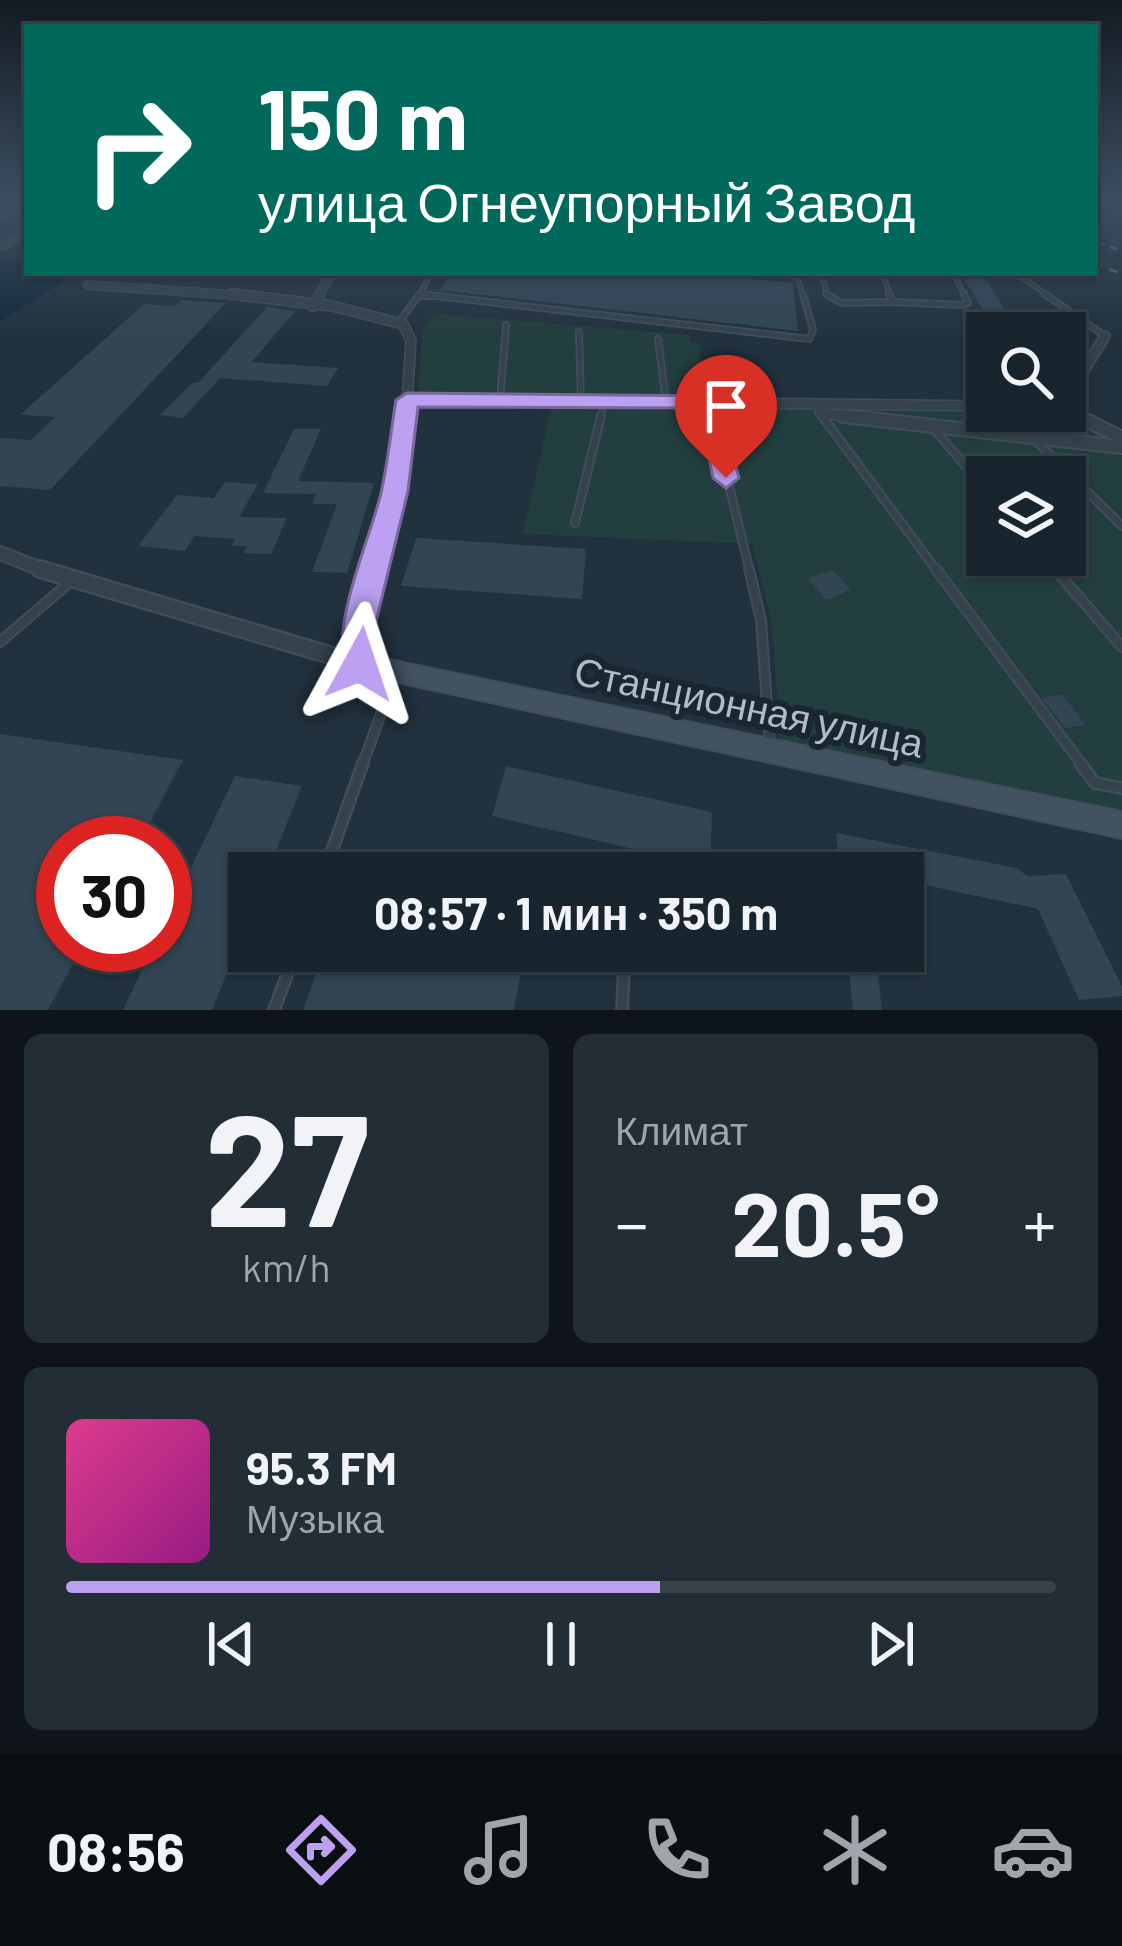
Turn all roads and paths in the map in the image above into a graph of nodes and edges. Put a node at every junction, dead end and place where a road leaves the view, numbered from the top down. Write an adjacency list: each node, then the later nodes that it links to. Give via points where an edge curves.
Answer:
1 (330, 276): 11 (street)
2 (429, 276): 9 (lane)
3 (793, 276): 9 (lane, via 813,330 809,339)
4 (822, 276): 10 (lane, via 826,296 842,303)
5 (884, 276): 10 (lane)
6 (955, 276): 10 (lane, via 968,303)
7 (1020, 276): 15 (lane)
8 (88, 285): 11 (street)
9 (420, 294): 12 (lane)
10 (892, 302)
11 (313, 305): 12 (street)
12 (398, 323): 18 (street, via 411,340)
13 (506, 326): 19 (lane)
14 (579, 332): 20 (lane)
15 (1106, 336): 17 (street)
16 (658, 339): 22 (lane)
17 (1086, 370)
18 (407, 400): 19 (street); 39 (street, via 394,491 359,626)
19 (500, 400): 20 (street)
20 (581, 400): 21 (street)
21 (604, 400): 22 (street); 32 (lane)
22 (666, 401): 23 (street)
23 (709, 401): 24 (street); 41 (lane, via 761,620)
24 (966, 406)
25 (820, 413): 27 (street); 42 (lane, via 1095,783)
26 (1086, 419): 30 (street)
27 (930, 425): 29 (street); 31 (lane)
28 (1027, 432): 29 (lane)
29 (1030, 435): 30 (street); 33 (lane)
30 (1122, 442)
31 (966, 467)
32 (575, 523)
33 (1122, 526)
34 (0, 553): 36 (street, Станционная улица)
35 (1060, 576): 38 (lane)
36 (72, 580): 37 (lane); 39 (street, Станционная улица)
37 (0, 642)
38 (1122, 646)
39 (360, 664): 40 (street, Станционная улица)
40 (396, 672): 41 (street, Станционная улица); 44 (lane)
41 (771, 751): 43 (street, Станционная улица)
42 (1122, 788)
43 (1122, 825)
44 (332, 852)
45 (288, 972): 47 (lane)
46 (624, 972): 48 (lane)
47 (274, 1010)
48 (622, 1010)

